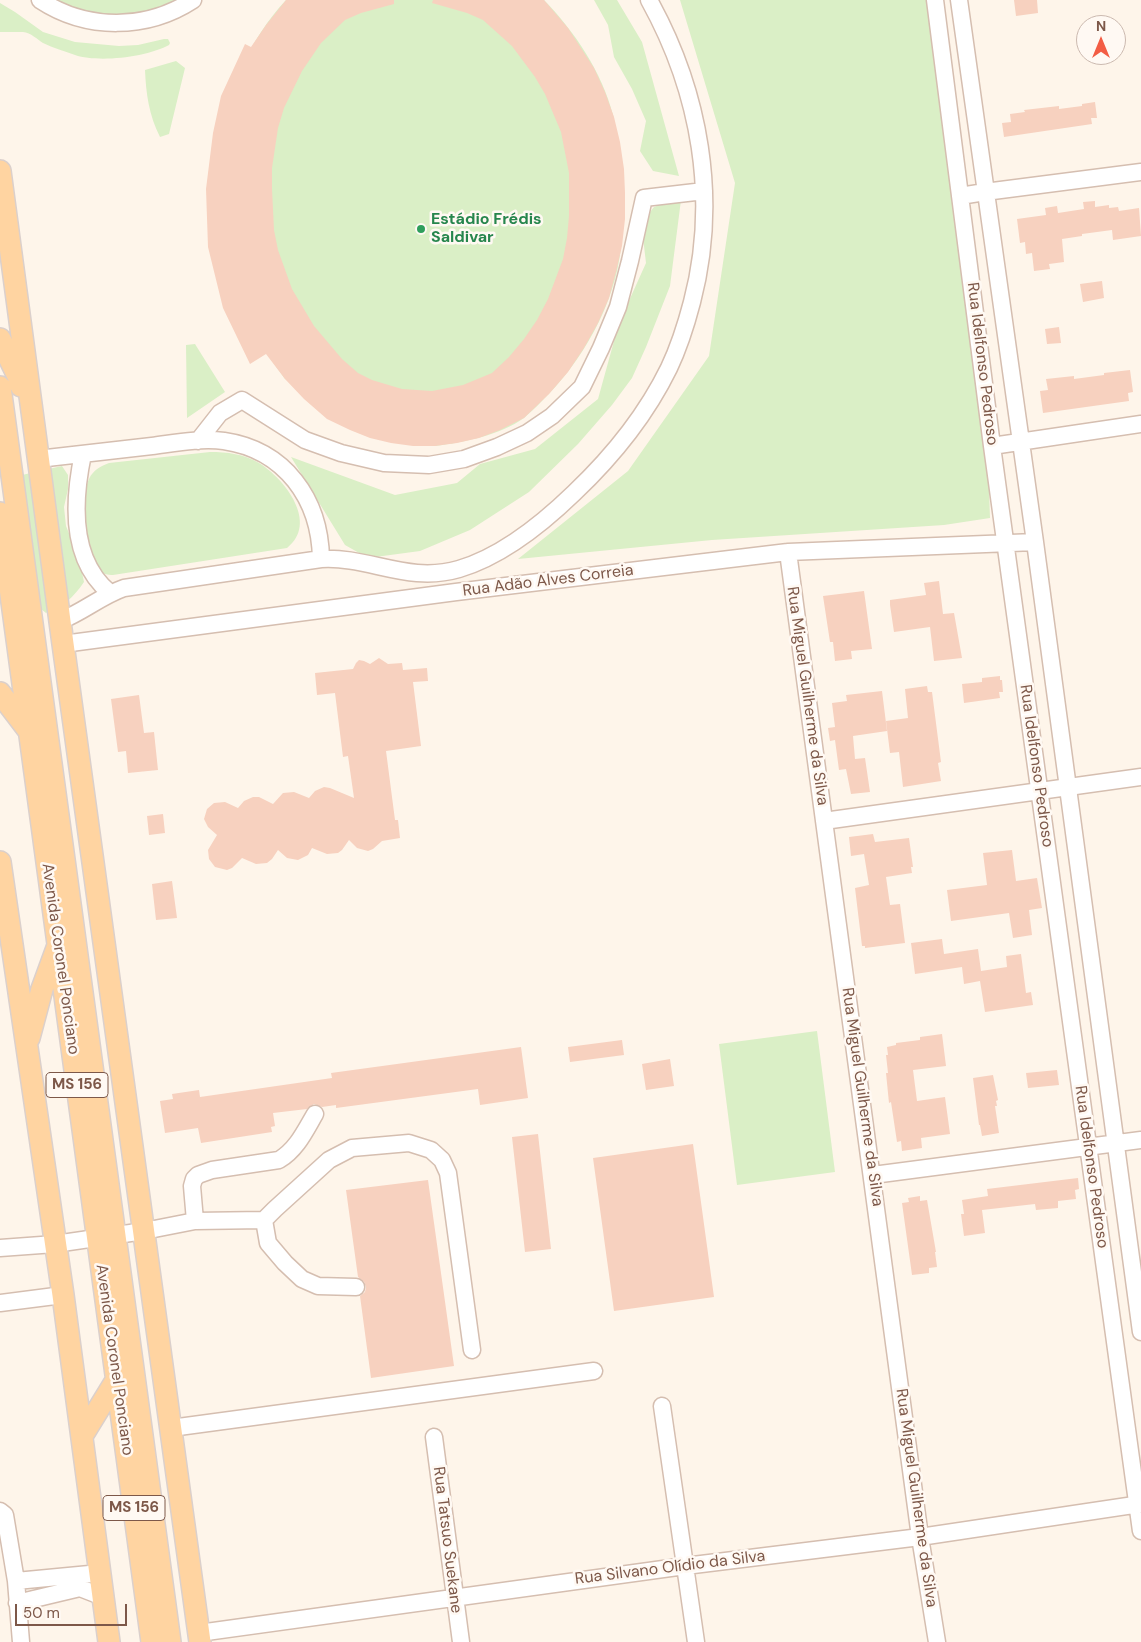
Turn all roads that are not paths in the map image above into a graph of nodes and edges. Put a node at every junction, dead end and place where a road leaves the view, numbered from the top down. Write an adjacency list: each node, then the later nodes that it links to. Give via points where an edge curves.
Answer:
1 (40, 0): 2 (street, via 64,13 116,23 168,14)
2 (194, 0)
3 (649, 0): 8 (street, via 672,46 690,99 701,154)
4 (935, 0): 10 (street, Rua Idelfonso Pedroso)
5 (959, 0): 9 (street, Rua Idelfonso Pedroso)
6 (0, 171): 14 (main road)
7 (1141, 172): 9 (street)
8 (704, 191): 15 (street, via 644,198 618,307 582,387 552,416 527,433 464,459 429,465 384,463 304,440 242,400 220,412); 24 (street, via 700,263 692,299 669,368 640,416 584,483 510,544 482,561 457,570 430,574 342,559)
9 (985, 192): 10 (street); 16 (street, Rua Idelfonso Pedroso)
10 (960, 196): 17 (street, Rua Idelfonso Pedroso)
11 (0, 339): 14 (main road, via 18,376)
12 (0, 387): 46 (main road)
13 (1141, 424): 16 (street)
14 (34, 429): 19 (main road)
15 (198, 440): 18 (street); 24 (street, via 225,442 251,449 288,472 312,510)
16 (1020, 442): 17 (street); 21 (street, Rua Idelfonso Pedroso)
17 (992, 446): 22 (street, Rua Idelfonso Pedroso)
18 (83, 454): 19 (street); 25 (street, via 77,491 80,538 92,573)
19 (38, 459): 26 (main road)
20 (0, 513): 29 (main road, Avenida Coronel Ponciano / MS 156)
21 (1035, 542): 22 (street, Rua Adão Alves Correia); 31 (street, Rua Idelfonso Pedroso)
22 (1006, 544): 23 (street, Rua Adão Alves Correia); 32 (street, Rua Idelfonso Pedroso)
23 (788, 552): 27 (street, Rua Adão Alves Correia); 33 (street, Rua Miguel Guilherme da Silva)
24 (321, 559): 25 (street, via 124,588)
25 (110, 593): 26 (street)
26 (60, 621): 27 (main road)
27 (63, 644): 45 (main road)
28 (0, 693): 29 (main road)
29 (29, 731): 36 (main road, Avenida Coronel Ponciano / MS 156)
30 (1141, 777): 31 (street)
31 (1067, 788): 32 (street); 40 (street, Rua Idelfonso Pedroso)
32 (1040, 792): 33 (street); 41 (street, Rua Idelfonso Pedroso)
33 (824, 821): 42 (street, Rua Miguel Guilherme da Silva)
34 (0, 862): 35 (main road)
35 (5, 937): 37 (main road)
36 (58, 945): 37 (main road); 46 (main road, Avenida Coronel Ponciano / MS 156)
37 (26, 1048): 47 (main road)
38 (315, 1114): 44 (street, via 297,1144 279,1160 198,1174 192,1186)
39 (1141, 1140): 40 (street)
40 (1115, 1143): 41 (street); 53 (street, Rua Idelfonso Pedroso)
41 (1088, 1146): 42 (street); 62 (street, Rua Idelfonso Pedroso)
42 (873, 1175): 65 (street, Rua Miguel Guilherme da Silva)
43 (264, 1220): 44 (street); 49 (street, via 268,1244 302,1279 318,1286); 54 (street, via 329,1160 352,1148 409,1143 431,1150 442,1160 448,1173)
44 (195, 1221): 45 (street)
45 (144, 1231): 46 (street); 58 (main road)
46 (106, 1236): 47 (street); 51 (main road, Avenida Coronel Ponciano / MS 156)
47 (55, 1244): 48 (street); 50 (main road)
48 (0, 1248)
49 (356, 1288)
50 (63, 1296): 52 (street); 59 (main road)
51 (115, 1300): 56 (main road, Avenida Coronel Ponciano / MS 156); 61 (main road)
52 (0, 1303)
53 (1141, 1332)
54 (472, 1350)
55 (594, 1371): 58 (street)
56 (117, 1379): 59 (main road); 76 (main road, Avenida Coronel Ponciano / MS 156)
57 (662, 1406): 66 (street)
58 (171, 1428): 71 (main road)
59 (82, 1436): 67 (main road)
60 (434, 1437): 69 (street, Rua Tatsuo Suekane)
61 (148, 1475): 71 (main road); 77 (main road)
62 (1139, 1504): 64 (street, Rua Idelfonso Pedroso); 65 (street, Rua Silvano Olídio da Silva)
63 (0, 1511): 68 (street, via 5,1514)
64 (1141, 1531)
65 (920, 1536): 66 (street, Rua Silvano Olídio da Silva); 80 (street, Rua Miguel Guilherme da Silva)
66 (685, 1566): 69 (street, Rua Silvano Olídio da Silva); 79 (street)
67 (100, 1573): 68 (street); 70 (main road)
68 (16, 1581): 72 (street)
69 (455, 1597): 73 (street, Rua Silvano Olídio da Silva); 78 (street, Rua Tatsuo Suekane)
70 (103, 1598): 72 (street, via 80,1588); 74 (main road)
71 (194, 1599): 73 (main road)
72 (17, 1603): 75 (street)
73 (199, 1637)
74 (109, 1641)
75 (21, 1642)
76 (152, 1642)
77 (170, 1642)
78 (461, 1642)
79 (696, 1642)
80 (937, 1642)

